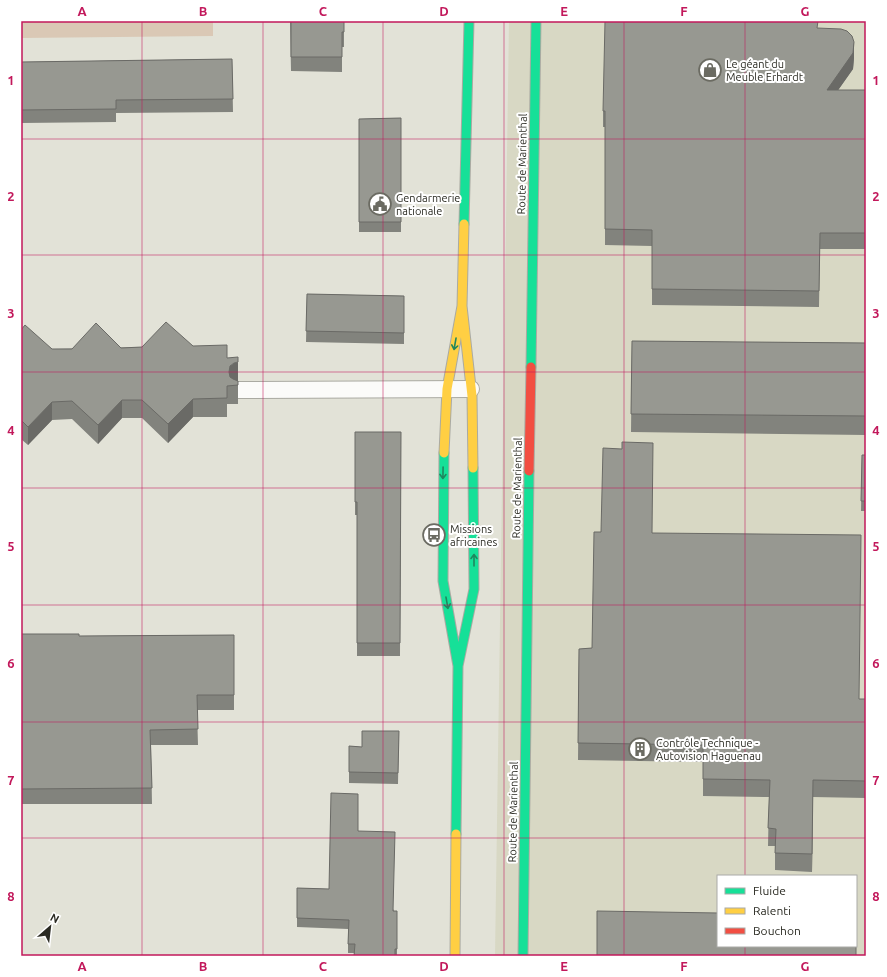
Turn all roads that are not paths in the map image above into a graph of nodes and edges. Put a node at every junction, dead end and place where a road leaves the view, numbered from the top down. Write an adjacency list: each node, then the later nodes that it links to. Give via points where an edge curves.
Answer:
1 (469, 21): 3 (street)
2 (536, 21): 9 (street, Route de Marienthal)
3 (462, 306): 4 (street, one-way to 4); 5 (street)
4 (446, 389): 5 (lane); 6 (lane); 7 (street, one-way to 7, via 443,581)
5 (472, 389): 7 (street, one-way to 5, via 474,589)
6 (238, 390)
7 (458, 666): 8 (street)
8 (455, 956)
9 (524, 956)

